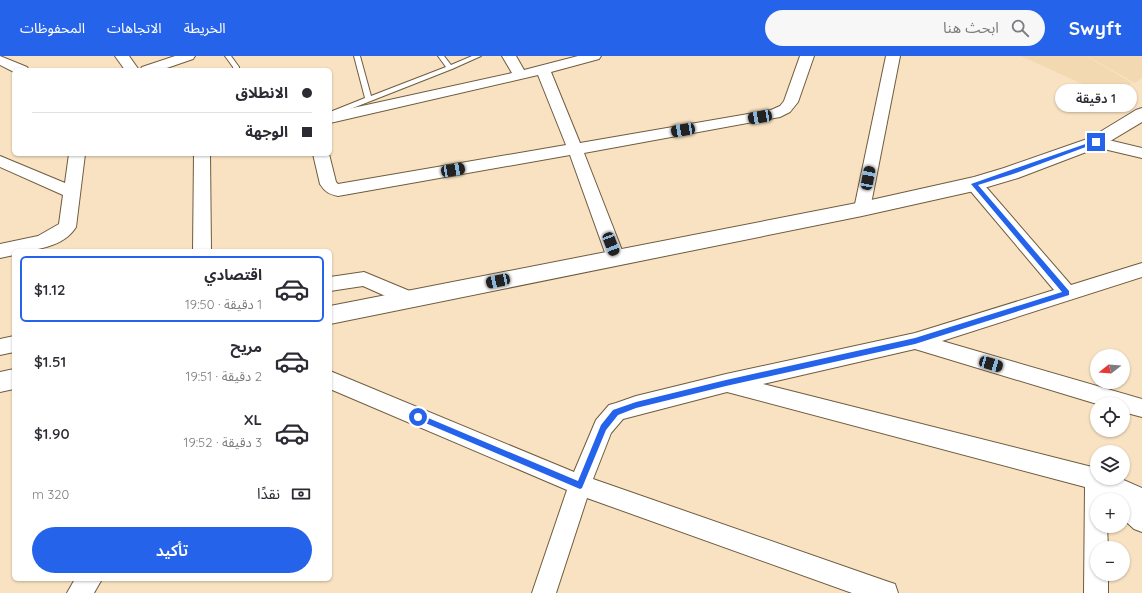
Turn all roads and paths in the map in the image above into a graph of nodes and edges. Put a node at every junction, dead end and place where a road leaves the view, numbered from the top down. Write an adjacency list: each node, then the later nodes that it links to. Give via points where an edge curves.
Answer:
1 (122, 56): 14 (street)
2 (188, 56): 15 (street)
3 (228, 56): 16 (lane)
4 (357, 56): 20 (lane)
5 (441, 56): 17 (lane)
6 (478, 56): 17 (lane)
7 (509, 56): 19 (street)
8 (594, 56): 11 (street)
9 (807, 56): 25 (street, via 791,102 775,114)
10 (893, 56): 33 (street)
11 (573, 59): 18 (street)
12 (0, 60): 13 (street)
13 (18, 68)
14 (131, 68)
15 (153, 68)
16 (236, 68)
17 (450, 68): 20 (lane)
18 (544, 70): 19 (street); 25 (street)
19 (521, 76): 23 (street)
20 (369, 100): 22 (lane)
21 (1142, 114): 24 (main road)
22 (332, 115)
23 (332, 116)
24 (1096, 142): 26 (street); 31 (main road)
25 (575, 149): 29 (street, via 338,190 332,189 328,184); 36 (street)
26 (1142, 154)
27 (76, 156): 32 (street)
28 (202, 156): 34 (street)
29 (321, 156)
30 (0, 161): 32 (street)
31 (974, 184): 33 (main road); 39 (street)
32 (71, 192): 35 (street, via 66,227 59,235 47,241)
33 (862, 209): 36 (main road)
34 (202, 249)
35 (0, 251)
36 (616, 258): 40 (main road)
37 (1142, 270): 39 (street)
38 (332, 284): 40 (street, via 364,279)
39 (1067, 293): 42 (street)
40 (410, 299): 41 (main road)
41 (332, 314)
42 (915, 341): 48 (street); 49 (street)
43 (12, 344): 44 (street)
44 (0, 347)
45 (12, 379): 47 (main road)
46 (332, 381): 51 (street)
47 (0, 382)
48 (726, 383): 50 (street); 51 (street, via 616,412 603,427)
49 (1142, 408)
50 (1090, 477)
51 (580, 485): 61 (street); 62 (street)
52 (1096, 485): 63 (street)
53 (1103, 485): 55 (street)
54 (1110, 485): 56 (street)
55 (1111, 493)
56 (1142, 499)
57 (1130, 510): 58 (street)
58 (1142, 521)
59 (88, 581): 60 (street)
60 (79, 593)
61 (544, 593)
62 (886, 593)
63 (1096, 593)

